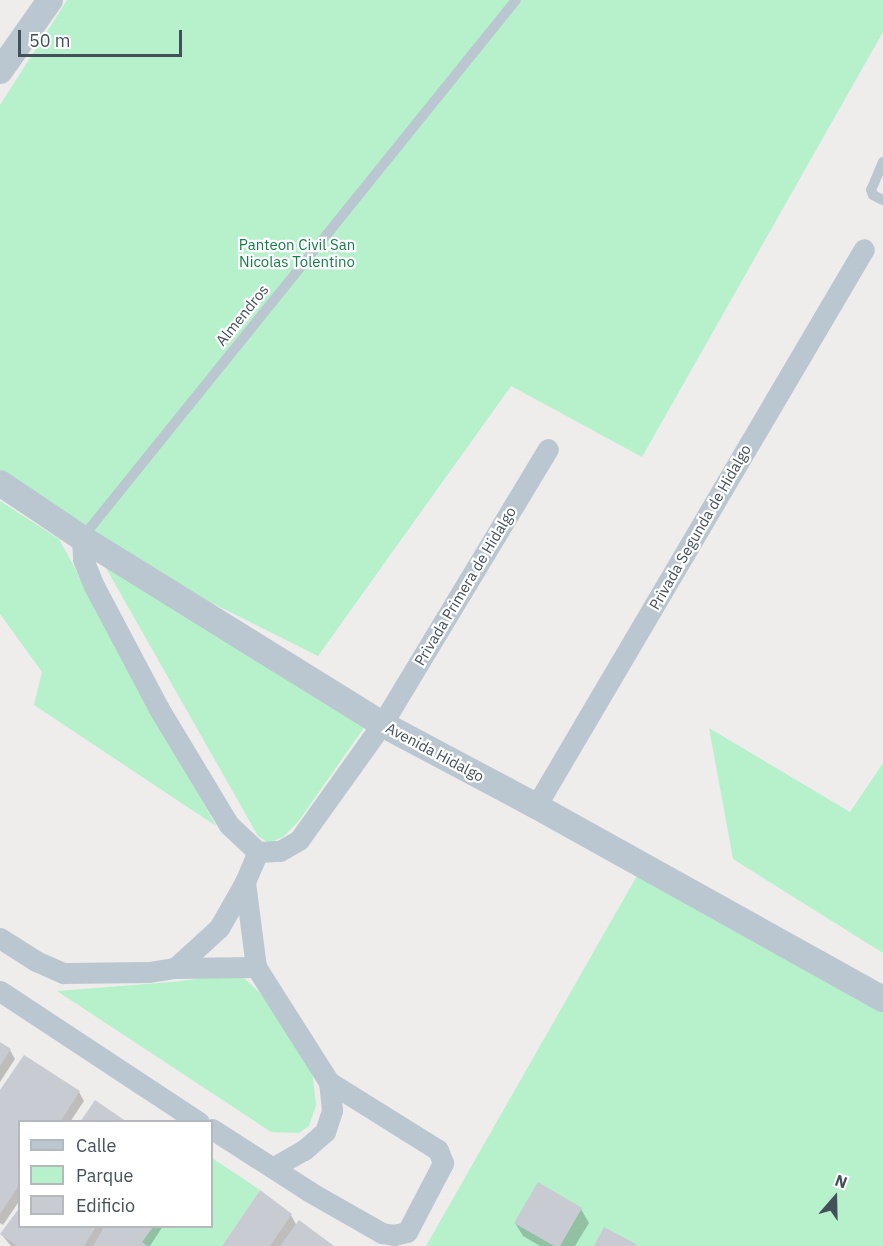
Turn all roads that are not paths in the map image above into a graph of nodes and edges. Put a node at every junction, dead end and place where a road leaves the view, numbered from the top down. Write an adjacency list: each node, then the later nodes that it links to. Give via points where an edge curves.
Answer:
1 (50, 0): 3 (street)
2 (516, 0): 9 (lane, Almendros)
3 (0, 71)
4 (883, 162): 5 (lane, via 871,189 873,195)
5 (883, 200)
6 (864, 249): 11 (street, Privada Segunda de Hidalgo)
7 (548, 449): 10 (street, Privada Primera de Hidalgo)
8 (0, 483): 9 (street, Avenida Hidalgo)
9 (82, 538): 10 (street, Avenida Hidalgo); 12 (street, via 83,559 94,586 159,709 230,825)
10 (382, 724): 11 (street, Avenida Hidalgo); 12 (street, Privada Primera de Hidalgo, via 299,840 280,851)
11 (536, 806): 18 (street, Avenida Hidalgo)
12 (258, 852): 13 (street)
13 (245, 882): 15 (street, via 219,928); 16 (street)
14 (0, 938): 15 (street, via 63,973)
15 (175, 968): 16 (street)
16 (256, 968): 19 (street)
17 (0, 991): 20 (street)
18 (883, 999)
19 (329, 1082): 22 (street, via 332,1110 325,1132); 22 (street, via 442,1155 443,1163 407,1232 382,1233 309,1192)
20 (196, 1120)
21 (213, 1130): 22 (street)
22 (274, 1167)

